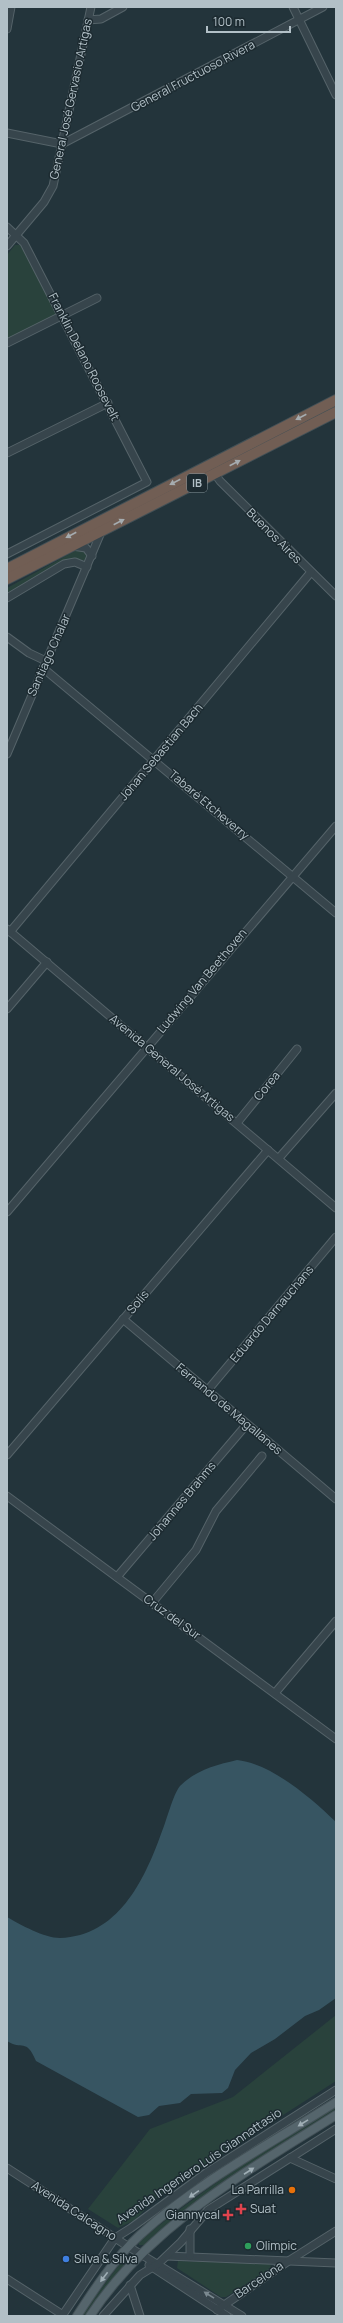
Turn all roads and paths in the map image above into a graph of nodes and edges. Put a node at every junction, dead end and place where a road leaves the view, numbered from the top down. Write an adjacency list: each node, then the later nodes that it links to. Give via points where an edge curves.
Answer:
1 (11, 7): 8 (street)
2 (90, 7): 7 (street, General José Gervasio Artigas)
3 (123, 7): 7 (street, via 101,19)
4 (293, 7): 6 (street)
5 (323, 7): 6 (street, General Fructuoso Rivera)
6 (300, 19): 9 (street); 11 (street, General Fructuoso Rivera)
7 (88, 20): 11 (street, General José Gervasio Artigas)
8 (7, 29)
9 (336, 95)
10 (7, 133): 11 (street)
11 (62, 144): 13 (street, General José Gervasio Artigas, via 53,186 44,202)
12 (7, 227): 13 (street)
13 (17, 234): 14 (street, General José Gervasio Artigas); 16 (street, Franklin Delano Roosevelt, via 24,242)
14 (7, 246)
15 (97, 298): 16 (street)
16 (62, 315): 17 (street); 19 (street, Franklin Delano Roosevelt)
17 (7, 342)
18 (336, 400): 23 (highway, IB, one-way to 23)
19 (108, 403): 21 (street); 26 (street, Franklin Delano Roosevelt, via 147,482)
20 (336, 412): 22 (highway, IB, one-way to 20)
21 (7, 453)
22 (215, 474): 24 (highway, IB, one-way to 22); 30 (street, Buenos Aires)
23 (105, 517): 24 (street, Santiago Chalar); 29 (highway, IB, one-way to 29)
24 (101, 531): 25 (highway, IB); 27 (street, Santiago Chalar)
25 (72, 546): 27 (street, via 86,548); 31 (highway, IB)
26 (7, 554)
27 (92, 556): 28 (street, Santiago Chalar)
28 (87, 567): 33 (street, via 75,562 64,564); 35 (street, Santiago Chalar)
29 (7, 569)
30 (311, 572): 32 (street, Buenos Aires); 37 (street, Johan Sebastian Bach)
31 (7, 579)
32 (336, 596)
33 (7, 598)
34 (7, 637): 35 (street, Tabaré Etcheverry)
35 (45, 665): 36 (street, Santiago Chalar); 37 (street, Tabaré Etcheverry)
36 (7, 754)
37 (155, 760): 39 (street, Tabaré Etcheverry); 41 (street, Johan Sebastian Bach)
38 (336, 826): 39 (street, Ludwing Van Beethoven)
39 (293, 876): 40 (street, Tabaré Etcheverry); 44 (street, Ludwing Van Beethoven)
40 (336, 913)
41 (9, 930): 42 (street, Avenida General José Artigas)
42 (47, 962): 43 (street); 44 (street, Avenida General José Artigas)
43 (7, 1009)
44 (146, 1047): 47 (street, Avenida General José Artigas); 51 (street, Ludwing Van Beethoven)
45 (297, 1048): 47 (street, Corea)
46 (336, 1093): 49 (street)
47 (237, 1123): 48 (street, Avenida General José Artigas)
48 (268, 1150): 49 (street, Avenida General José Artigas); 53 (street, Solís)
49 (279, 1158): 50 (street, Avenida General José Artigas)
50 (336, 1208)
51 (7, 1212)
52 (336, 1237): 54 (street, Eduardo Darnauchans)
53 (123, 1319): 54 (street, Fernando de Magallanes); 56 (street, Solís)
54 (207, 1391): 55 (street, Fernando de Magallanes)
55 (247, 1424): 59 (street, Fernando de Magallanes); 60 (street, Johannes Brahms)
56 (7, 1455)
57 (262, 1456): 61 (street, via 216,1511 196,1550)
58 (7, 1496): 60 (street, Cruz del Sur)
59 (336, 1499)
60 (117, 1578): 61 (street, Cruz del Sur)
61 (152, 1603): 63 (street, Cruz del Sur)
62 (335, 1624): 63 (street)
63 (275, 1693): 64 (street, Cruz del Sur)
64 (336, 1738)
65 (336, 2090): 74 (street, Avenida Ingeniero Luis Giannattasio, via 206,2173)
66 (336, 2102): 75 (main road, Avenida Ingeniero Luis Giannattasio, one-way to 75, via 190,2196)
67 (336, 2115): 76 (main road, one-way to 67, via 175,2222 202,2202)
68 (336, 2130): 69 (street)
69 (290, 2158): 71 (street); 72 (street, via 208,2210)
70 (7, 2168): 74 (street, Avenida Calcagno)
71 (336, 2179)
72 (190, 2229): 77 (street); 78 (street)
73 (336, 2231): 79 (street, Barcelona)
74 (115, 2238): 75 (street, Avenida Calcagno); 88 (street, Avenida Ingeniero Luis Giannattasio)
75 (129, 2247): 76 (street, Avenida Calcagno); 89 (main road, Avenida Ingeniero Luis Giannattasio, one-way to 89)
76 (140, 2254): 82 (street, Avenida Calcagno); 90 (main road)
77 (167, 2256): 78 (street); 82 (street)
78 (190, 2256): 79 (street)
79 (290, 2260): 80 (street); 86 (street, Barcelona)
80 (326, 2262): 81 (street); 83 (street)
81 (336, 2263)
82 (155, 2266): 85 (street); 86 (street, Avenida Calcagno, one-way to 82); 87 (street, Avenida Calcagno)
83 (336, 2269)
84 (7, 2279): 88 (street)
85 (130, 2285): 91 (street); 92 (street)
86 (224, 2304): 87 (street, Barcelona); 94 (street, Avenida Calcagno)
87 (217, 2310): 93 (street, Avenida Calcagno)
88 (62, 2316)
89 (77, 2316)
90 (90, 2316)
91 (103, 2316)
92 (140, 2316)
93 (227, 2316)
94 (242, 2316)

